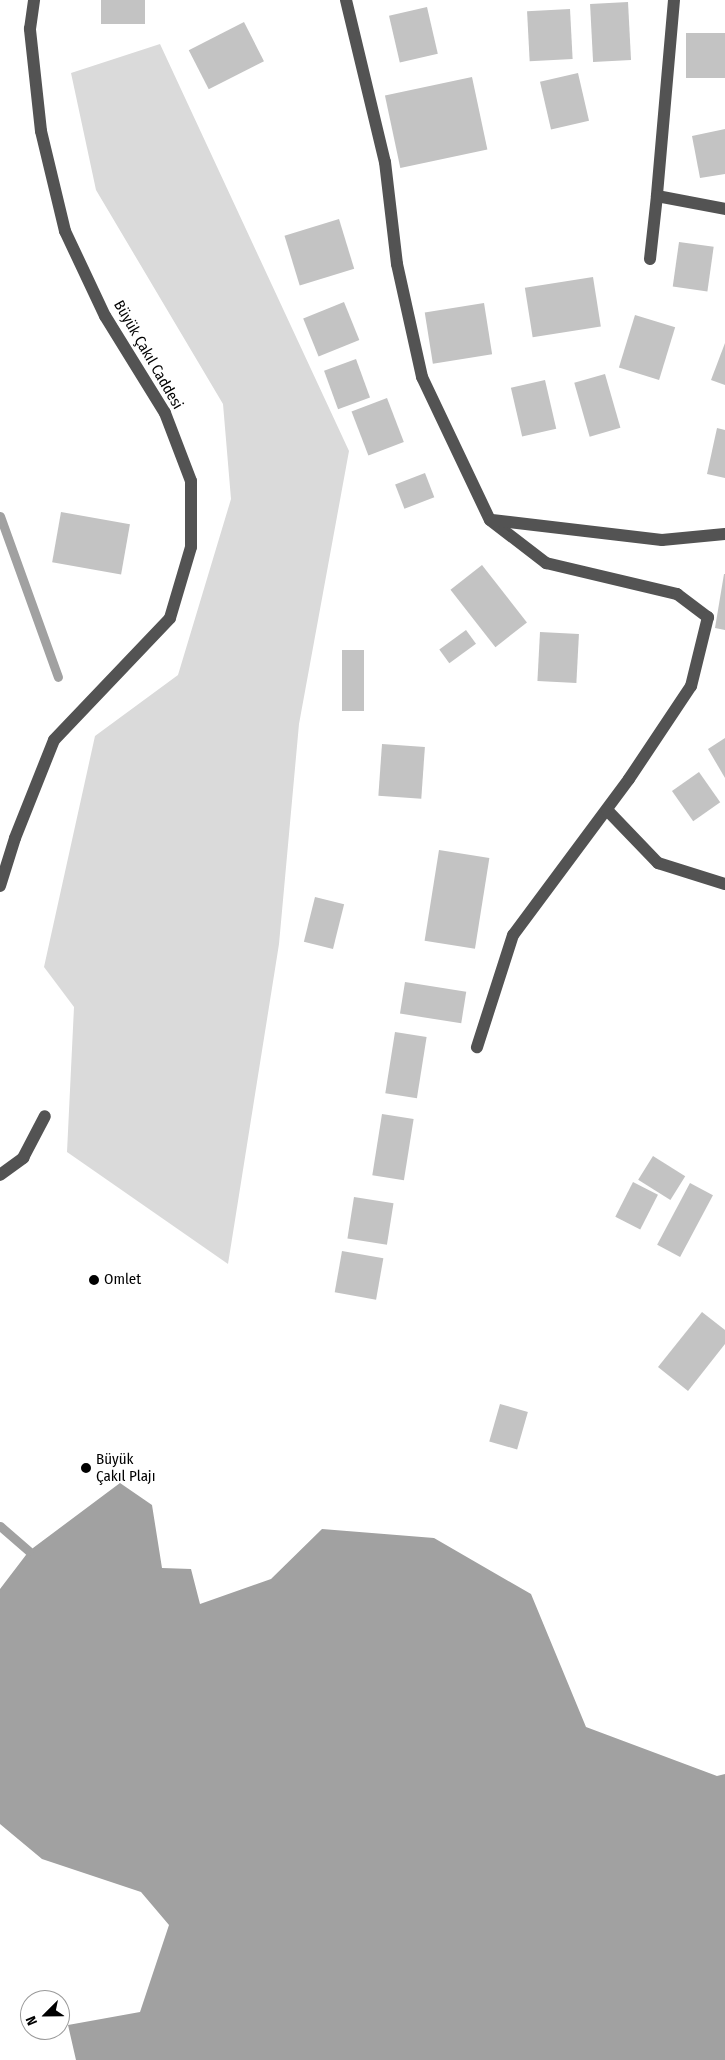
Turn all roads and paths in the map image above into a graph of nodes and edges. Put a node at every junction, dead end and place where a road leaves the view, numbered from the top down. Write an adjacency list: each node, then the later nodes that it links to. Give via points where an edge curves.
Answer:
1 (34, 0): 11 (street, Büyük Çakıl Caddesi, via 30,29 41,131 64,231 105,316 165,413 191,482 191,548 170,618 54,740 15,838)
2 (346, 0): 7 (street, via 385,162 397,264 422,377)
3 (674, 0): 4 (street)
4 (657, 196): 5 (street); 6 (street)
5 (725, 209)
6 (650, 259)
7 (490, 520): 8 (street, via 662,540); 9 (street, via 546,563 678,594 708,617 691,686)
8 (725, 534)
9 (607, 810): 10 (street, via 658,864); 12 (street, via 513,935)
10 (725, 884)
11 (0, 886)
12 (478, 1047)
13 (45, 1116): 14 (street, via 23,1158)
14 (0, 1175)

